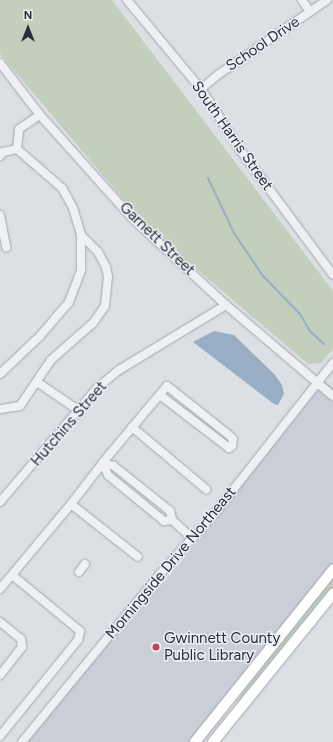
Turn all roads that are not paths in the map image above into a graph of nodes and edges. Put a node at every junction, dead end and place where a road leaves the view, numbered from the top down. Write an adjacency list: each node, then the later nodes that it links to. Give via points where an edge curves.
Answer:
1 (128, 0): 6 (street, South Harris Street)
2 (302, 0): 4 (street)
3 (327, 0): 4 (street, School Drive)
4 (310, 12): 6 (street, School Drive)
5 (0, 63): 7 (street, Garnett Street)
6 (201, 89): 13 (street, South Harris Street, via 241,151)
7 (40, 115): 8 (street, via 19,129); 14 (street, Garnett Street, via 132,218)
8 (17, 149): 9 (street, via 3,152); 11 (street, via 62,188 73,208)
9 (0, 156)
10 (0, 215): 12 (street)
11 (81, 235): 16 (street, via 81,270 69,302 40,336); 17 (street, via 98,252 106,267 108,277 105,306 93,323 51,360)
12 (6, 246)
13 (333, 275)
14 (226, 305): 18 (street, Garnett Street); 22 (street, Hutchins Street, via 119,370 98,387)
15 (333, 363): 18 (street, Morningside Drive Northeast)
16 (0, 374)
17 (37, 382): 21 (street, via 20,406); 22 (street)
18 (317, 382): 20 (street, Garnett Street); 33 (street, Morningside Drive Northeast, via 218,509)
19 (160, 395): 23 (street, via 167,386); 24 (street); 25 (street)
20 (333, 396)
21 (0, 409)
22 (78, 410): 30 (street, Hutchins Street)
23 (206, 416): 24 (street); 24 (street, via 234,439 232,446 228,448)
24 (199, 425)
25 (132, 427): 26 (street); 27 (street)
26 (103, 463): 28 (street, via 114,466); 29 (street, via 108,475); 31 (street)
27 (206, 488)
28 (143, 490): 29 (street); 32 (street, via 170,511)
29 (137, 499): 32 (street, via 164,521)
30 (0, 502)
31 (72, 504): 34 (street); 38 (street)
32 (172, 520): 33 (street)
33 (192, 538): 44 (street, Morningside Drive Northeast)
34 (138, 557)
35 (85, 564): 37 (street)
36 (333, 570): 45 (main road)
37 (79, 572)
38 (12, 576): 39 (street); 43 (street, via 80,631 78,640)
39 (0, 589)
40 (333, 594): 46 (main road)
41 (0, 622): 42 (street, via 21,639 22,647)
42 (0, 675)
43 (0, 736)
44 (22, 742)
45 (195, 742)
46 (212, 742)

